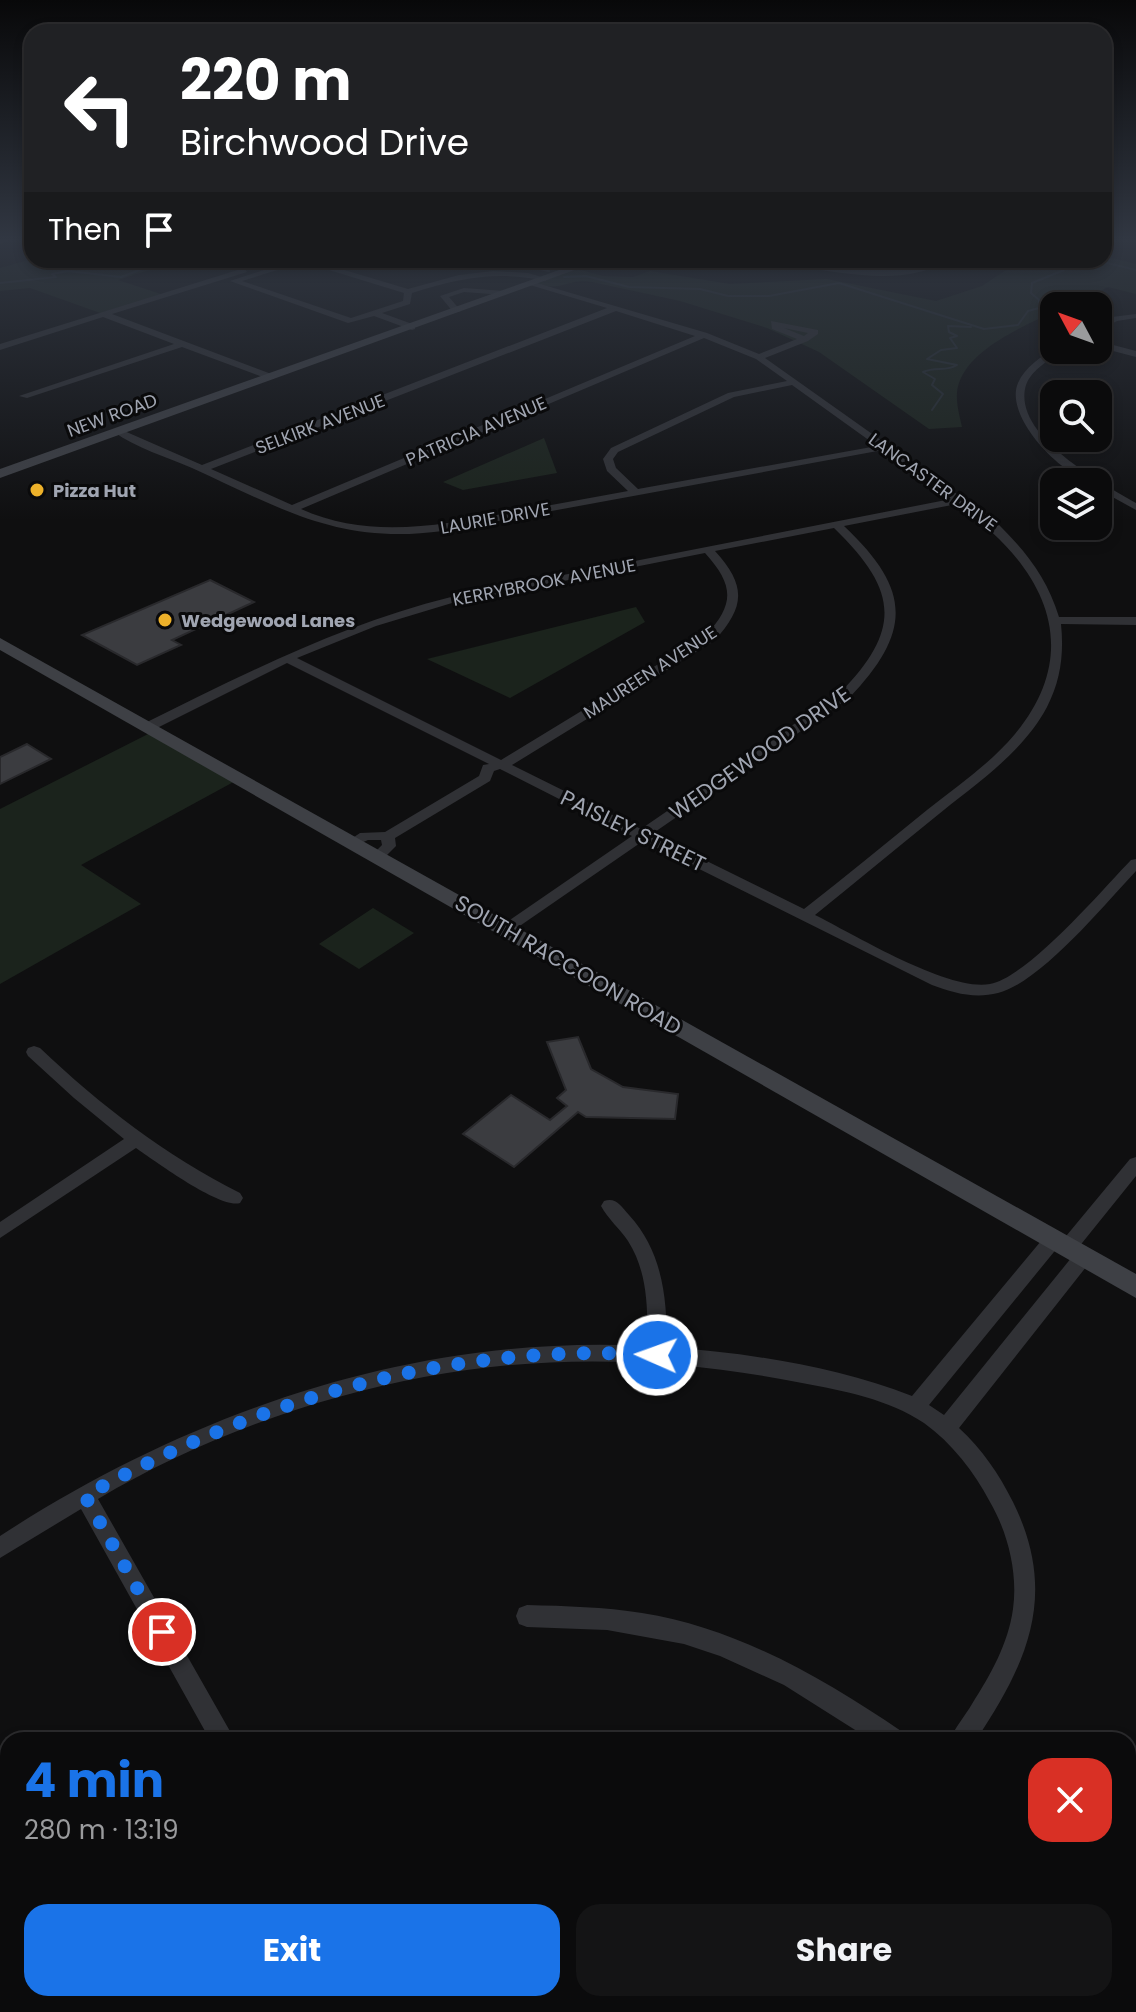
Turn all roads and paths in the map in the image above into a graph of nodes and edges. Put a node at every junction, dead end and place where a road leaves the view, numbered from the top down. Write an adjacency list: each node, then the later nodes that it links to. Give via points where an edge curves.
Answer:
1 (44, 333): 9 (street)
2 (152, 333): 8 (street)
3 (395, 333): 14 (street, NEW ROAD)
4 (552, 333): 20 (street, SELKIRK AVENUE)
5 (697, 333): 6 (street, LANCASTER DRIVE)
6 (704, 335): 12 (street, LANCASTER DRIVE); 26 (street, PATRICIA AVENUE)
7 (805, 339): 12 (street)
8 (181, 344): 14 (street); 16 (street)
9 (0, 347)
10 (1112, 348): 11 (street)
11 (1136, 354)
12 (759, 357): 15 (street, LANCASTER DRIVE)
13 (1040, 363): 19 (street, via 1024,375 1018,400 1036,432)
14 (271, 377): 17 (street, NEW ROAD)
15 (794, 382): 18 (street, LANCASTER DRIVE); 22 (street, via 731,395 614,450 609,466)
16 (24, 396)
17 (119, 432): 20 (street, LAURIE DRIVE); 21 (street, NEW ROAD)
18 (886, 447): 22 (street, LAURIE DRIVE); 24 (street, LANCASTER DRIVE)
19 (1074, 468)
20 (202, 469): 26 (street, LAURIE DRIVE)
21 (0, 474)
22 (636, 493): 26 (street, LAURIE DRIVE, via 405,532 342,527)
23 (1112, 493): 25 (street)
24 (961, 500): 27 (street, KERRYBROOK AVENUE); 29 (street, LANCASTER DRIVE, via 1018,549 1040,580)
25 (1136, 507)
26 (292, 509)
27 (836, 524): 28 (street, KERRYBROOK AVENUE); 35 (street, WEDGEWOOD DRIVE, via 867,553 887,584 890,634 878,660 845,695)
28 (707, 549): 32 (street, KERRYBROOK AVENUE, via 421,607 356,627); 34 (street, MAUREEN AVENUE, via 734,587 733,608 722,626)
29 (1056, 620): 30 (street); 40 (street, LANCASTER DRIVE, via 1053,677 1022,733 991,765)
30 (1136, 621)
31 (0, 643): 33 (street, SOUTH RACCOON ROAD)
32 (287, 658): 33 (street, KERRYBROOK AVENUE); 34 (street, PAISLEY STREET)
33 (148, 727): 37 (street, SOUTH RACCOON ROAD)
34 (502, 765): 35 (street, PAISLEY STREET); 36 (street, via 488,768 485,778)
35 (643, 835): 40 (street, PAISLEY STREET); 41 (street, WEDGEWOOD DRIVE)
36 (388, 836): 37 (street, via 365,836); 38 (street, via 389,846)
37 (352, 843): 38 (street, SOUTH RACCOON ROAD)
38 (377, 857): 41 (street, SOUTH RACCOON ROAD)
39 (1136, 863): 40 (street, PAISLEY STREET, via 1020,976 982,990 938,982)
40 (805, 916)
41 (506, 929): 48 (street, SOUTH RACCOON ROAD)
42 (34, 1052): 43 (street)
43 (137, 1139): 45 (street, via 182,1173); 47 (street)
44 (1136, 1164): 48 (street)
45 (234, 1198)
46 (610, 1206): 50 (street, via 636,1234 652,1268 658,1297)
47 (0, 1231)
48 (1068, 1248): 49 (street, SOUTH RACCOON ROAD); 51 (street); 52 (street)
49 (1136, 1287)
50 (657, 1355): 51 (street, via 791,1371); 53 (street, via 497,1358 341,1388 212,1432)
51 (915, 1407): 52 (street)
52 (946, 1429): 58 (street, via 982,1468 1002,1501 1018,1541 1025,1579 1024,1620 1013,1660)
53 (85, 1496): 54 (street); 56 (street)
54 (0, 1548)
55 (527, 1616): 57 (street, via 608,1619 694,1637 778,1669)
56 (218, 1732)
57 (881, 1732)
58 (967, 1732)

